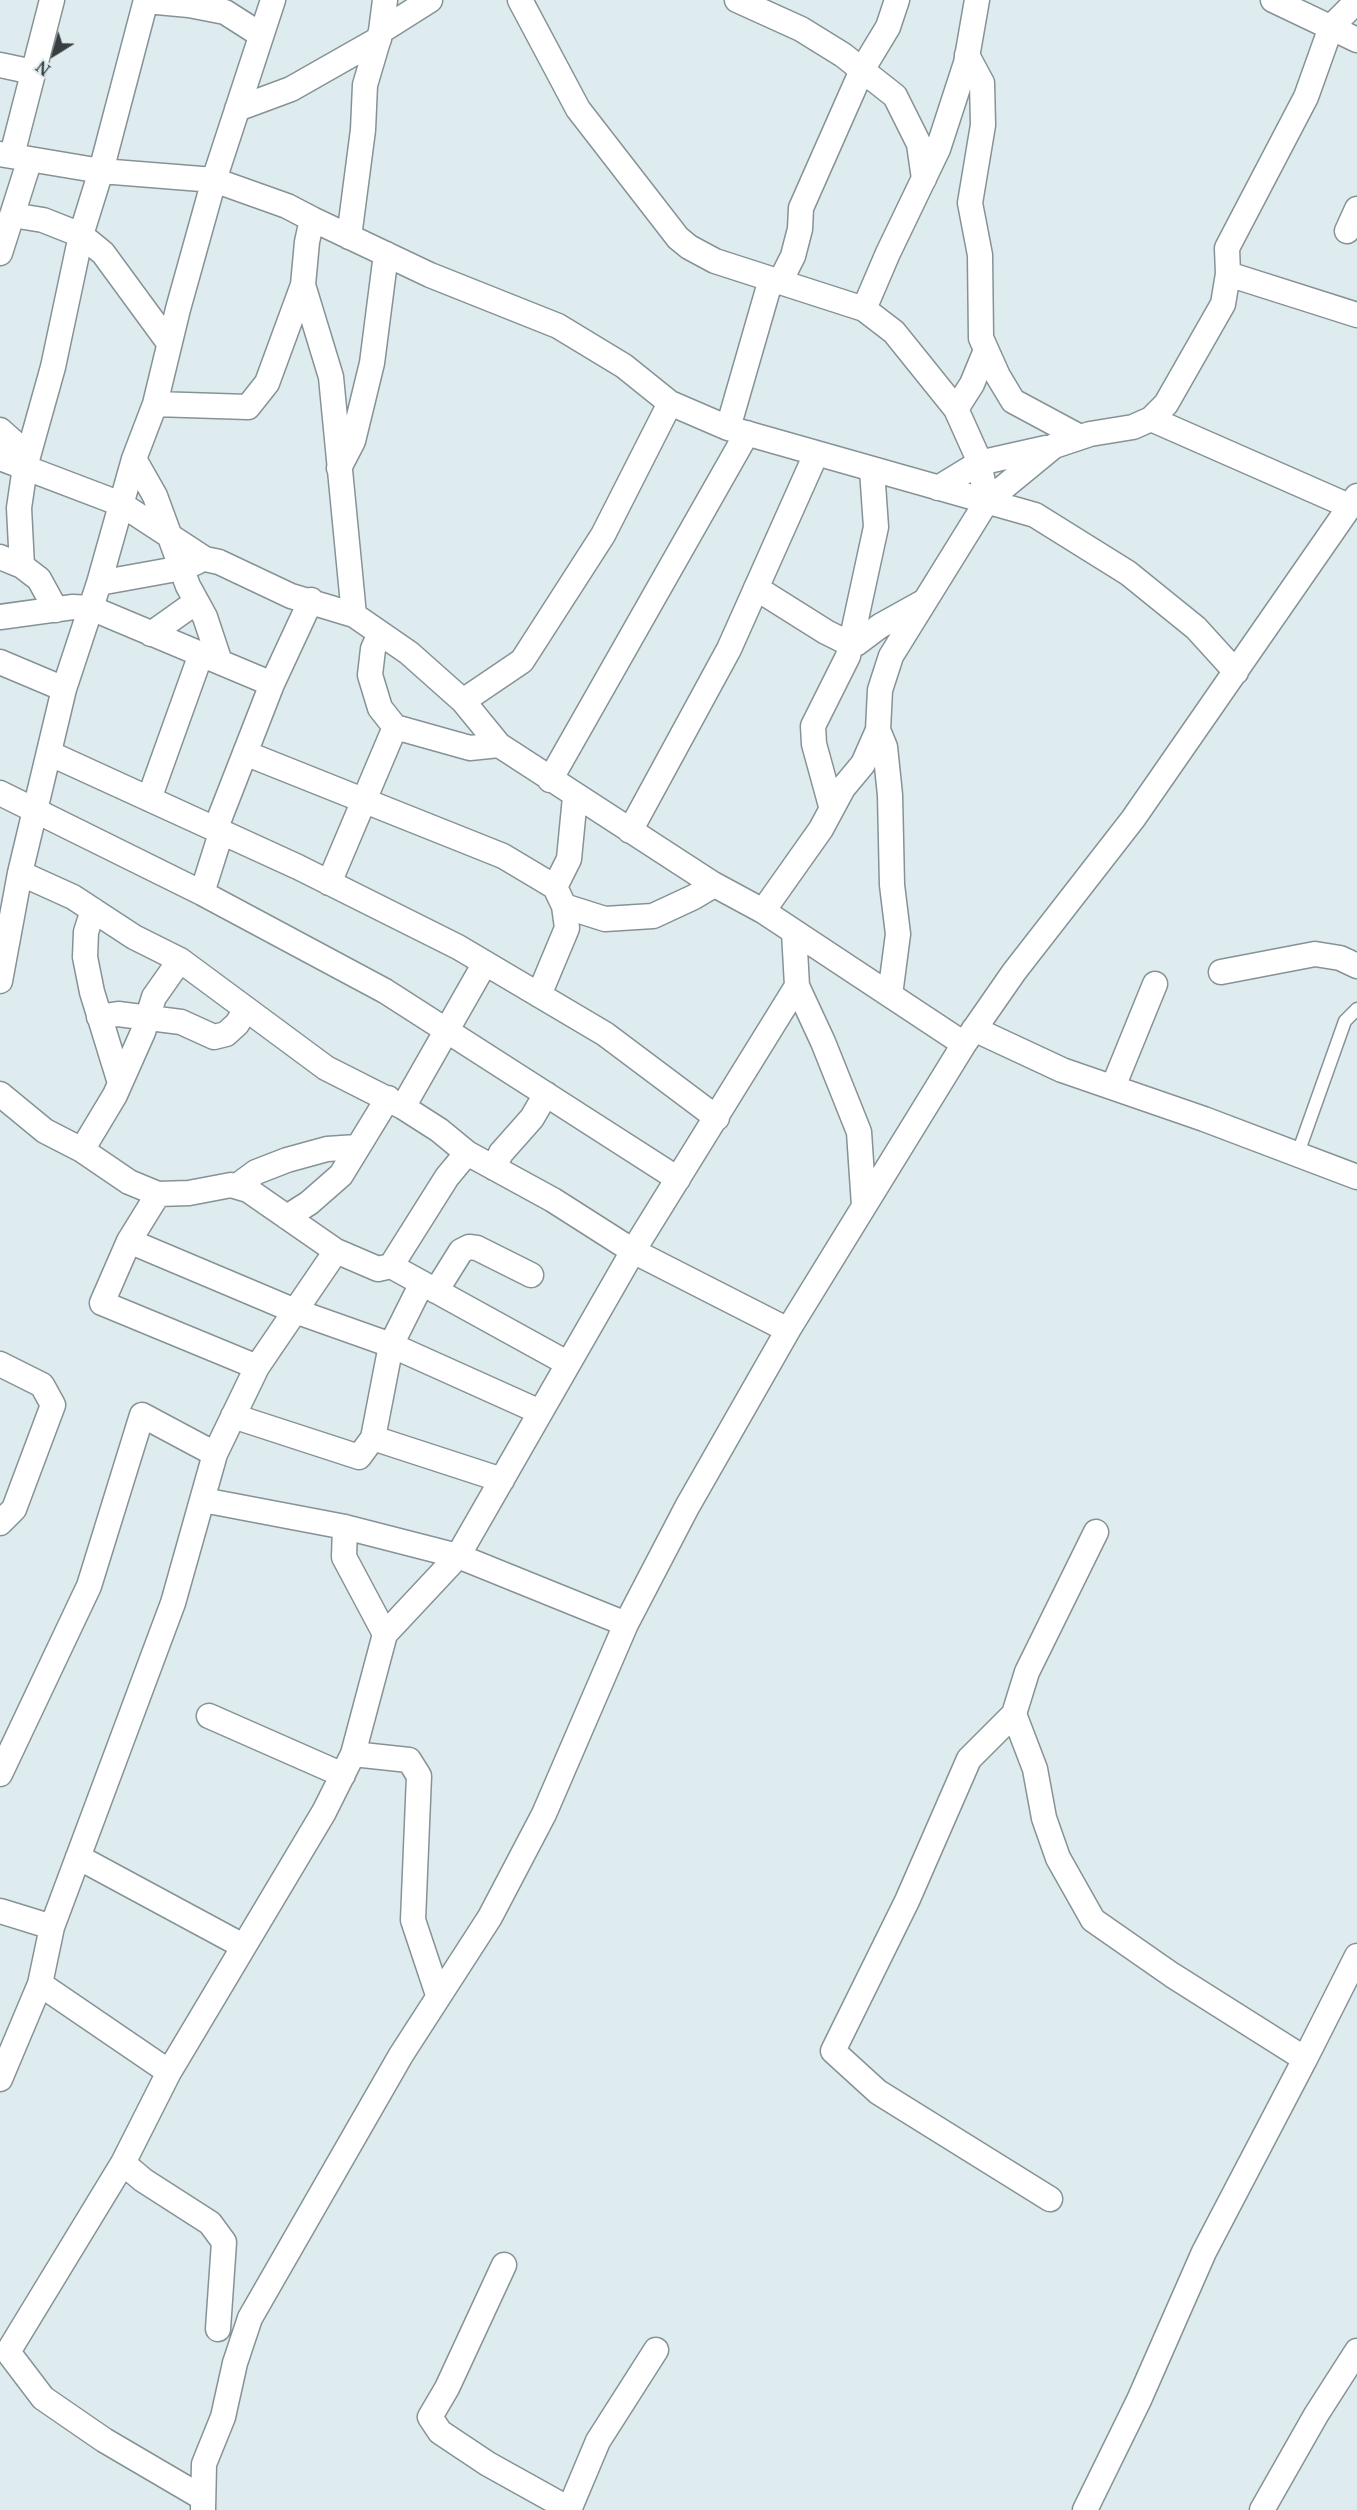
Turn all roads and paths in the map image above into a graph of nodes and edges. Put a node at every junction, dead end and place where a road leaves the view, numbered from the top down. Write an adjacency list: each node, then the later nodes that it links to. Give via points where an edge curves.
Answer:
1 (52, 0): 19 (street)
2 (273, 0): 13 (street)
3 (385, 0): 14 (street)
4 (430, 0): 14 (street)
5 (520, 0): 34 (street, via 578,109 678,238 715,261)
6 (737, 0): 18 (street, via 801,29)
7 (897, 0): 18 (street, via 888,27)
8 (977, 0): 16 (street)
9 (1273, 0): 12 (street)
10 (146, 1): 13 (street, via 225,12); 22 (street)
11 (1357, 1): 12 (street)
12 (1331, 27): 15 (street); 33 (street, via 1306,98 1227,248)
13 (261, 35): 20 (street)
14 (380, 35): 20 (street, via 291,88); 30 (street, via 365,85)
15 (1357, 40)
16 (967, 55): 24 (street, via 938,149); 41 (street, via 982,83 983,125 970,203 980,255 981,338)
17 (0, 65): 19 (street)
18 (862, 70): 24 (street, via 894,96 919,144); 34 (street, via 801,208 792,256)
19 (33, 72): 21 (street)
20 (237, 109): 23 (street)
21 (14, 156): 22 (street); 26 (street)
22 (101, 171): 23 (street); 29 (street)
23 (214, 180): 27 (street); 39 (street)
24 (924, 180): 36 (street)
25 (1357, 209): 28 (street)
26 (12, 214): 29 (street); 31 (street)
27 (312, 219): 30 (street); 35 (street)
28 (1347, 231)
29 (81, 234): 39 (street, via 103,253); 53 (street, via 53,367)
30 (349, 237): 32 (street)
31 (0, 252)
32 (386, 254): 42 (street, via 558,326 624,366); 55 (street, via 372,363 353,441)
33 (1228, 274): 37 (street); 45 (street, via 1223,304 1166,404)
34 (776, 281): 36 (street); 47 (street)
35 (303, 285): 38 (street); 40 (street)
36 (864, 309): 44 (street, via 894,332)
37 (1357, 315)
38 (317, 330): 40 (street); 55 (street, via 331,377)
39 (169, 343): 43 (street)
40 (280, 350): 43 (street, via 267,383 248,407)
41 (986, 350): 44 (street); 48 (street, via 1013,401)
42 (670, 403): 47 (street); 82 (street, via 603,535 522,661)
43 (155, 404): 52 (street)
44 (956, 409): 54 (street)
45 (1151, 419): 48 (street, via 1133,427); 59 (street)
46 (0, 430): 53 (street)
47 (738, 431): 50 (street); 88 (street)
48 (1080, 438): 49 (street)
49 (1054, 446): 54 (street); 58 (street)
50 (816, 454): 56 (street); 66 (street)
51 (0, 458): 53 (street)
52 (134, 459): 60 (street); 61 (street, via 155,496)
53 (26, 461): 60 (street); 63 (street)
54 (979, 464): 57 (street); 58 (street)
55 (339, 468): 72 (street)
56 (872, 470): 57 (street); 76 (street, via 876,527)
57 (938, 488): 58 (street)
58 (987, 501): 68 (street); 79 (street, via 1035,515 1128,573 1196,628)
59 (1353, 501): 79 (street)
60 (121, 504): 61 (street); 65 (street)
61 (170, 536): 62 (street); 64 (street)
62 (205, 559): 64 (street); 67 (street, via 291,596)
63 (11, 561): 71 (street, via 39,579)
64 (182, 568): 65 (street); 69 (street)
65 (99, 583): 70 (street)
66 (756, 588): 76 (street); 96 (street, via 729,649)
67 (311, 600): 72 (street); 80 (street)
68 (927, 600): 76 (street); 84 (street, via 891,656 880,690)
69 (196, 602): 75 (street); 77 (street, via 205,617)
70 (91, 608): 71 (street); 75 (street); 81 (street)
71 (56, 610): 73 (street)
72 (354, 615): 74 (street)
73 (0, 617)
74 (380, 633): 82 (street); 83 (street, via 373,649 370,675 380,708)
75 (152, 634): 77 (street)
76 (850, 644): 93 (street, via 848,656 813,726)
77 (211, 658): 80 (street); 91 (street)
78 (0, 662): 81 (street)
79 (1236, 672): 119 (street, via 1132,819)
80 (272, 684): 86 (street)
81 (64, 689): 87 (street)
82 (463, 701): 85 (street)
83 (395, 727): 85 (street, via 470,748); 92 (street)
84 (878, 730): 93 (street, via 863,764); 113 (street, via 885,747 890,795 892,885 898,934)
85 (499, 745): 88 (street)
86 (246, 753): 92 (street); 95 (street)
87 (51, 754): 91 (street); 94 (street)
88 (550, 780): 90 (street)
89 (0, 793): 94 (street)
90 (575, 797): 96 (street); 101 (street, via 569,859)
91 (149, 800): 95 (street)
92 (364, 801): 98 (street); 101 (street, via 503,856)
93 (831, 806): 103 (street, via 821,829)
94 (35, 812): 97 (street); 100 (street)
95 (218, 831): 98 (street); 100 (street)
96 (630, 831): 99 (street)
97 (20, 873): 102 (street); 109 (street)
98 (329, 883): 106 (street)
99 (714, 885): 101 (street, via 653,916 605,919); 103 (street)
100 (202, 893): 118 (street, via 385,991)
101 (560, 897): 112 (street, via 567,928)
102 (93, 910): 105 (street); 116 (street, via 86,932 85,957)
103 (763, 911): 104 (street)
104 (794, 932): 111 (street); 113 (street)
105 (180, 960): 114 (street); 117 (street, via 154,997)
106 (485, 963): 112 (street); 118 (street)
107 (1357, 966): 108 (street, via 1340,958 1315,954)
108 (1221, 972)
109 (0, 981)
110 (1155, 984): 121 (street)
111 (797, 986): 125 (street); 135 (street, via 859,1132)
112 (539, 995): 125 (street, via 605,1034)
113 (890, 995): 119 (street)
114 (246, 1009): 117 (street, via 226,1034 214,1037 181,1022); 124 (street, via 326,1068)
115 (1357, 1009): 129 (lane, via 1345,1021)
116 (99, 1017): 117 (street); 120 (street)
117 (148, 1017): 120 (street)
118 (446, 1031): 123 (street); 124 (street)
119 (969, 1036): 121 (street); 135 (street)
120 (120, 1083): 127 (street)
121 (1113, 1087): 129 (street)
122 (0, 1094): 127 (street, via 45,1131)
123 (546, 1094): 130 (street); 132 (street)
124 (396, 1102): 126 (street); 128 (street)
125 (717, 1118): 132 (street)
126 (357, 1147): 133 (street, via 327,1149 287,1160 256,1172); 136 (street, via 341,1175)
127 (82, 1149): 134 (street, via 129,1182)
128 (467, 1153): 130 (street); 140 (street, via 447,1177)
129 (1298, 1154): 131 (street)
130 (494, 1168): 139 (street)
131 (1357, 1176)
132 (678, 1179): 139 (street)
133 (237, 1186): 134 (street); 136 (street)
134 (158, 1194): 137 (street)
135 (864, 1206): 144 (street)
136 (286, 1217): 138 (street)
137 (129, 1241): 143 (street); 148 (street, via 102,1302)
138 (336, 1251): 140 (street, via 378,1269); 143 (street)
139 (633, 1251): 144 (street); 146 (street)
140 (391, 1266): 142 (street)
141 (531, 1275): 142 (street, via 469,1247)
142 (429, 1287): 145 (street); 146 (street)
143 (295, 1311): 145 (street); 148 (street)
144 (788, 1330): 159 (street, via 687,1507)
145 (391, 1346): 149 (street); 151 (street)
146 (567, 1363): 149 (street)
147 (0, 1364): 155 (street, via 42,1385 53,1405 14,1509)
148 (257, 1367): 150 (street)
149 (540, 1412): 153 (street)
150 (233, 1416): 151 (street, via 359,1457); 152 (street)
151 (373, 1438): 153 (street)
152 (215, 1454): 154 (street); 164 (street, via 142,1415 89,1586)
153 (502, 1480): 158 (street)
154 (203, 1500): 156 (street); 165 (street, via 173,1603)
155 (0, 1522)
156 (345, 1527): 158 (street); 160 (street, via 344,1557)
157 (1096, 1532): 161 (street, via 1027,1672)
158 (458, 1556): 159 (street); 160 (street)
159 (626, 1624): 171 (street, via 544,1814 490,1917)
160 (386, 1635): 163 (street)
161 (1014, 1714): 172 (street, via 1035,1769 1044,1818 1058,1858 1093,1920); 176 (street, via 969,1759 907,1901 832,2051 878,2092)
162 (208, 1716): 163 (street)
163 (348, 1764): 168 (street, via 324,1812); 171 (street, via 409,1761 418,1776 413,1920)
164 (0, 1774)
165 (78, 1857): 167 (street); 168 (street)
166 (0, 1911): 167 (street)
167 (52, 1927): 170 (street)
168 (243, 1946): 173 (street)
169 (1357, 1956): 172 (street)
170 (40, 1984): 173 (street); 174 (street)
171 (438, 1995): 181 (street, via 250,2318 223,2417 204,2464)
172 (1305, 2059): 183 (street, via 1204,2252)
173 (169, 2072): 175 (street)
174 (0, 2079)
175 (123, 2163): 178 (street, via 210,2223 224,2242); 181 (street, via 8,2352 43,2398)
176 (1050, 2199)
177 (504, 2265): 182 (street, via 430,2417 440,2432)
178 (218, 2329)
179 (656, 2350): 182 (street, via 598,2441)
180 (1357, 2351): 184 (street)
181 (203, 2504)
182 (569, 2510)
183 (1085, 2510)
184 (1262, 2510)

